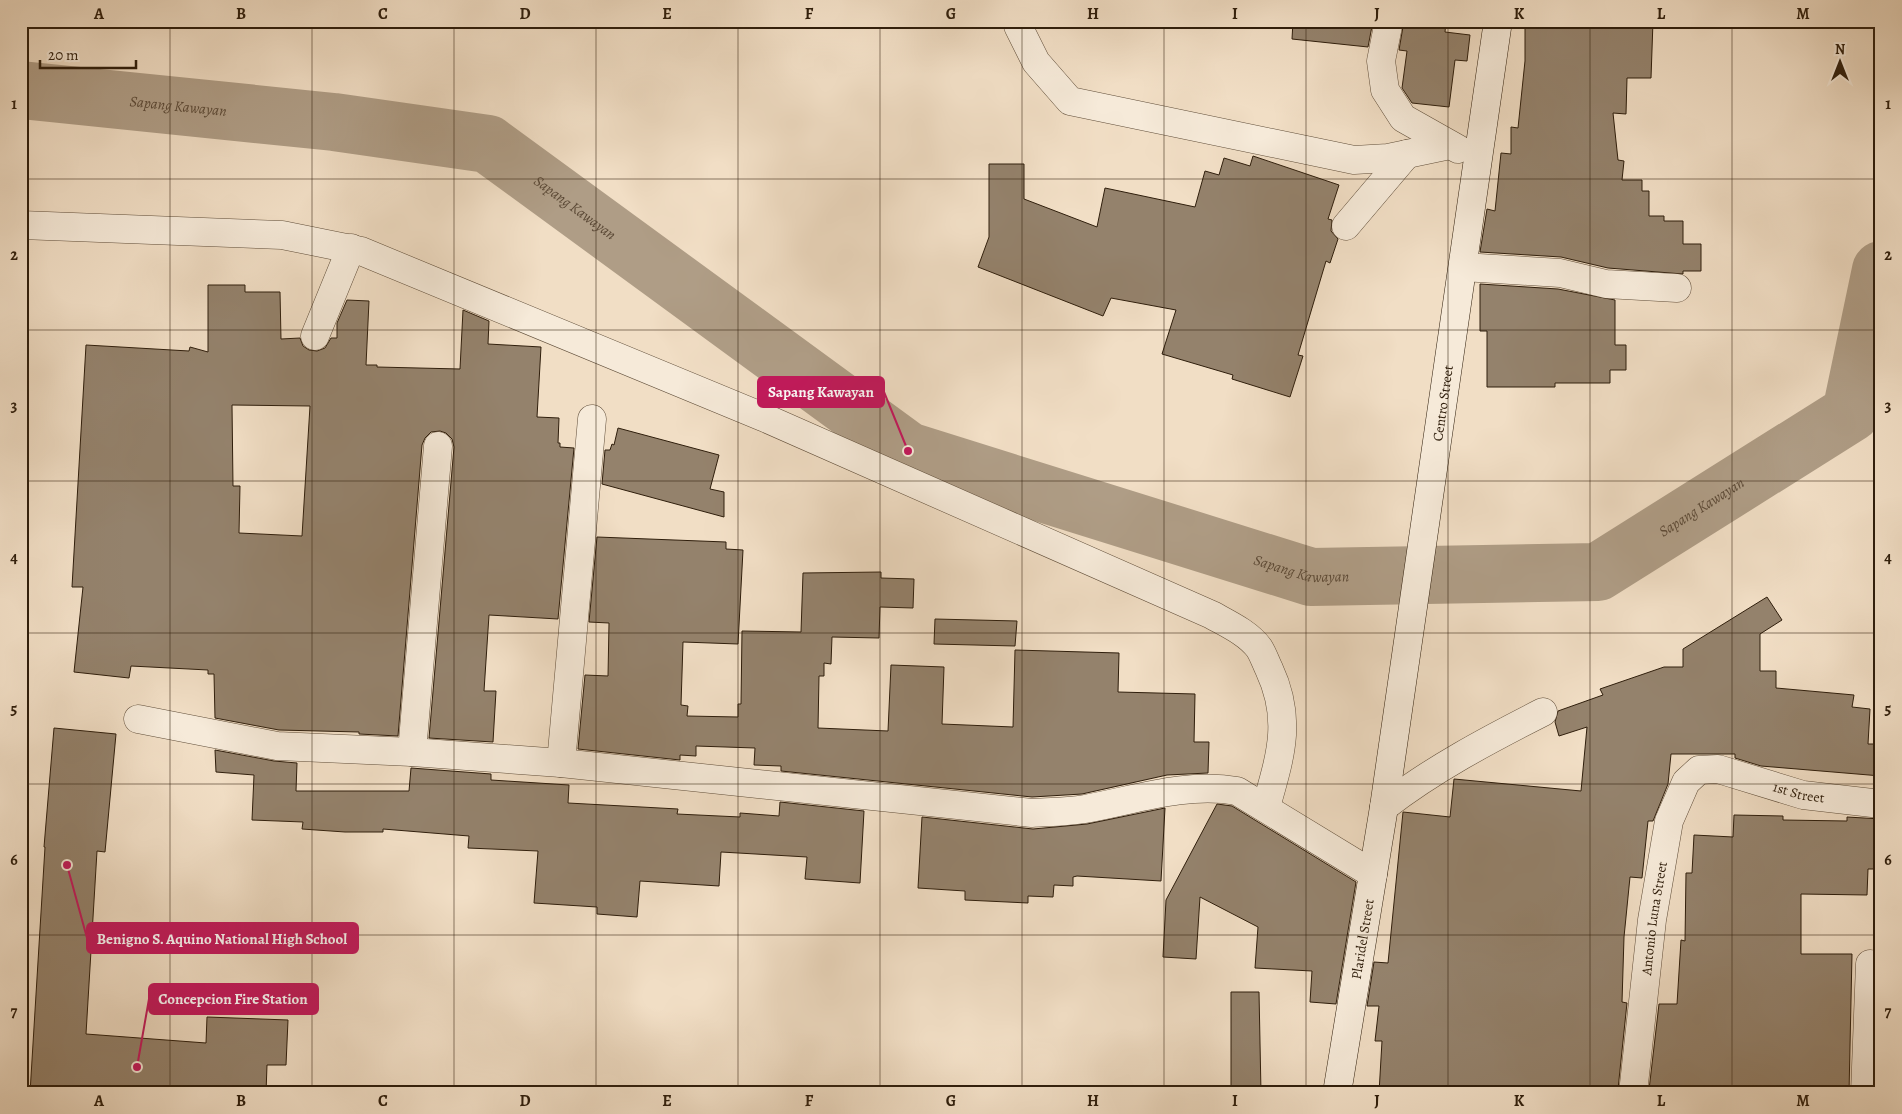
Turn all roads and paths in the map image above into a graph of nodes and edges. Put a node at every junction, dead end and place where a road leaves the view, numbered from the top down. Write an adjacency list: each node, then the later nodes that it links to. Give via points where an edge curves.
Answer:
1 (1018, 21): 5 (street, via 1036,62 1070,101 1354,160)
2 (1389, 21): 4 (street, via 1381,61 1385,90 1404,118)
3 (1498, 21): 6 (street, Centro Street)
4 (1450, 145): 5 (street); 6 (street)
5 (1407, 154): 8 (street)
6 (1478, 158): 10 (street, Centro Street)
7 (21, 226): 9 (street, via 282,235)
8 (1346, 226)
9 (351, 248): 12 (street); 22 (street, via 763,417 1212,615 1242,632 1259,648 1276,685 1284,730)
10 (1463, 267): 11 (street, via 1560,273 1606,284); 20 (street, Centro Street)
11 (1677, 288)
12 (315, 336)
13 (592, 419): 18 (street)
14 (438, 446): 17 (street)
15 (1543, 712): 20 (street)
16 (138, 719): 17 (street, via 277,746)
17 (412, 752): 18 (street)
18 (562, 763): 22 (street, via 1032,813 1083,810 1181,790 1217,788 1237,792)
19 (1718, 769): 21 (street, 1st Street, via 1803,795); 26 (street, Antonio Luna Street, via 1699,770 1686,782 1669,821 1652,920)
20 (1385, 796): 23 (street, Plaridel Street)
21 (1881, 804)
22 (1266, 807): 23 (street)
23 (1373, 874): 25 (street, Plaridel Street)
24 (1870, 964): 27 (street)
25 (1337, 1093)
26 (1633, 1093)
27 (1865, 1093)

